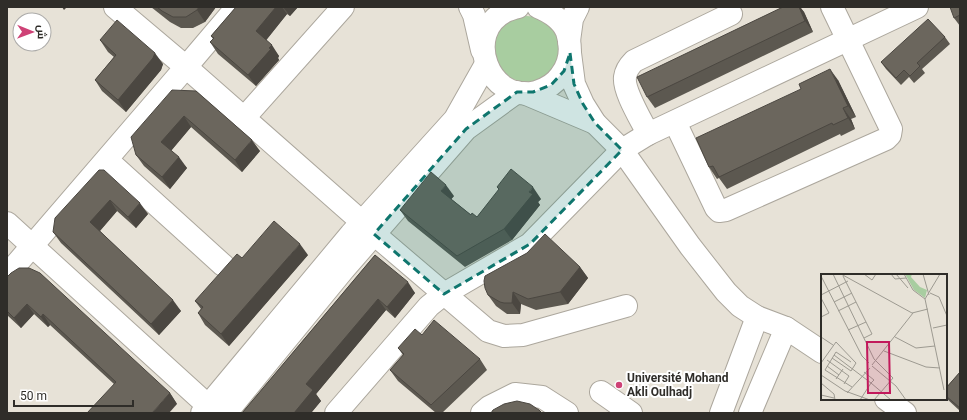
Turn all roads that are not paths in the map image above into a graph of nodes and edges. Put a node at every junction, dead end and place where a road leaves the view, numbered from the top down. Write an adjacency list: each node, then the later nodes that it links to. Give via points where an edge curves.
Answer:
1 (116, 7): 14 (street)
2 (237, 7): 14 (street)
3 (343, 7): 16 (street)
4 (470, 7): 13 (street)
5 (518, 7): 13 (street, via 506,11 492,23 484,39)
6 (538, 7): 12 (street, via 558,18 565,28)
7 (578, 7): 12 (street, via 572,20)
8 (832, 7): 11 (street)
9 (917, 7): 11 (street)
10 (731, 14): 19 (street, via 634,61 627,69 626,88)
11 (847, 39): 17 (street); 17 (street, via 891,129 886,139 719,211)
12 (570, 47): 15 (street, via 568,63 558,79 551,85 533,92); 18 (street, via 574,84)
13 (485, 61): 15 (street, via 498,82); 23 (street, via 455,119)
14 (186, 67): 16 (street); 21 (street)
15 (520, 92): 18 (street); 23 (street, via 466,128)
16 (244, 118): 23 (street)
17 (675, 122): 19 (street)
18 (595, 123): 20 (street)
19 (648, 134): 20 (street)
20 (622, 150): 27 (street, via 530,244); 29 (street, via 726,292 740,306)
21 (107, 160): 24 (street); 25 (street)
22 (7, 223): 24 (street)
23 (368, 228): 27 (street); 34 (street)
24 (33, 246): 26 (street); 34 (street)
25 (223, 265)
26 (7, 275)
27 (444, 294): 28 (street, via 488,331 504,336 536,332); 35 (street, via 429,306)
28 (626, 306)
29 (757, 317): 30 (street); 39 (street)
30 (786, 328): 31 (street); 40 (street)
31 (821, 351)
32 (601, 392): 38 (street)
33 (887, 400): 41 (street)
34 (213, 411)
35 (336, 413)
36 (482, 413): 37 (street, via 515,394 542,397)
37 (567, 413)
38 (630, 413)
39 (721, 413)
40 (750, 413)
41 (905, 413)

